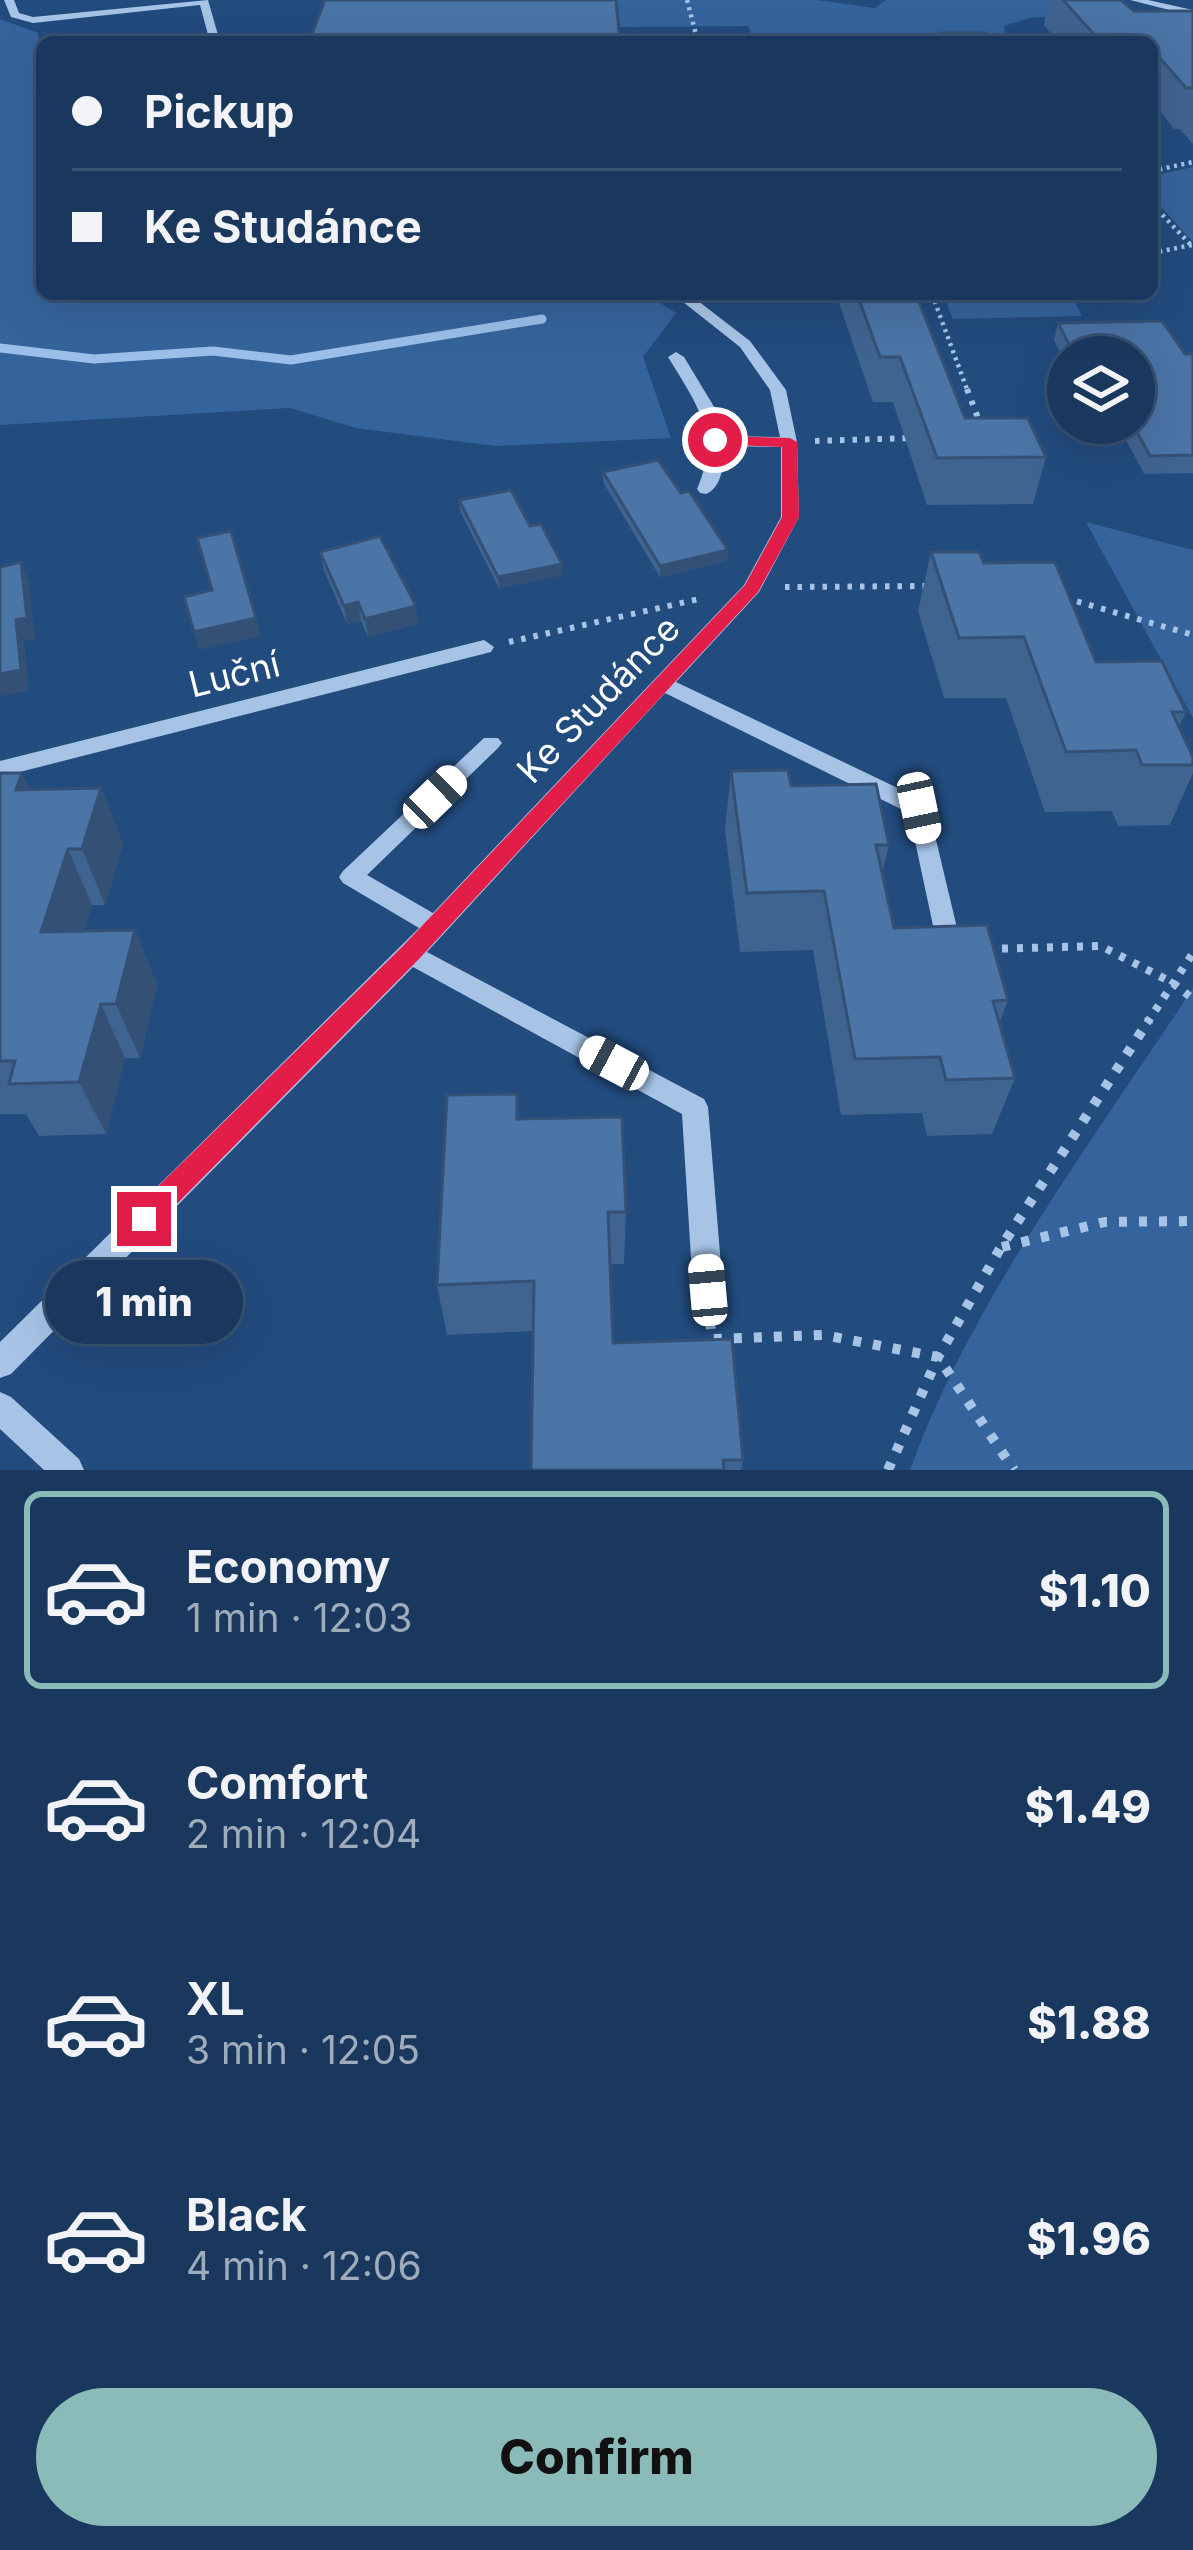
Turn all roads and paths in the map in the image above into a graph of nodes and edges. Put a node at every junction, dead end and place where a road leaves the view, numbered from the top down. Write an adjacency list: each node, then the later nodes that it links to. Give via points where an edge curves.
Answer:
1 (9, 0): 5 (street, via 15,15 33,20)
2 (216, 0): 5 (street)
3 (686, 0): 8 (path)
4 (1135, 0): 6 (street)
5 (204, 2): 7 (street)
6 (1193, 13)
7 (213, 36)
8 (696, 36)
9 (1193, 162): 10 (path)
10 (1158, 170)
11 (1158, 210): 12 (path)
12 (1192, 244): 13 (path)
13 (1158, 252)
14 (688, 300): 20 (street, Ke Studánce, via 745,344 778,390)
15 (934, 300): 17 (path, via 982,426)
16 (676, 357): 19 (street, via 711,416)
17 (962, 436)
18 (919, 437): 20 (path)
19 (715, 440): 20 (street); 21 (street)
20 (790, 442): 23 (street, Ke Studánce, via 790,517)
21 (706, 489)
22 (955, 586): 23 (path)
23 (752, 588): 26 (path); 27 (street, Ke Studánce)
24 (1044, 592): 25 (path)
25 (1193, 635)
26 (484, 647): 29 (street, Luční)
27 (665, 685): 30 (street, Ke Studánce); 31 (street, via 919,808)
28 (491, 743): 30 (street, via 352,877)
29 (0, 769)
30 (435, 926): 33 (street, Ke Studánce)
31 (950, 950): 34 (path, via 1101,946)
32 (1193, 953): 34 (path)
33 (410, 954): 38 (street, via 695,1107); 40 (street, Ke Studánce)
34 (1173, 983): 35 (path); 37 (path)
35 (1193, 999)
36 (1193, 1222): 37 (path, via 1106,1222)
37 (1001, 1247): 39 (path)
38 (708, 1290): 39 (path, via 712,1339 824,1335)
39 (938, 1357): 43 (path); 44 (path)
40 (0, 1363)
41 (0, 1408): 42 (street)
42 (68, 1470)
43 (888, 1470)
44 (1013, 1470)

